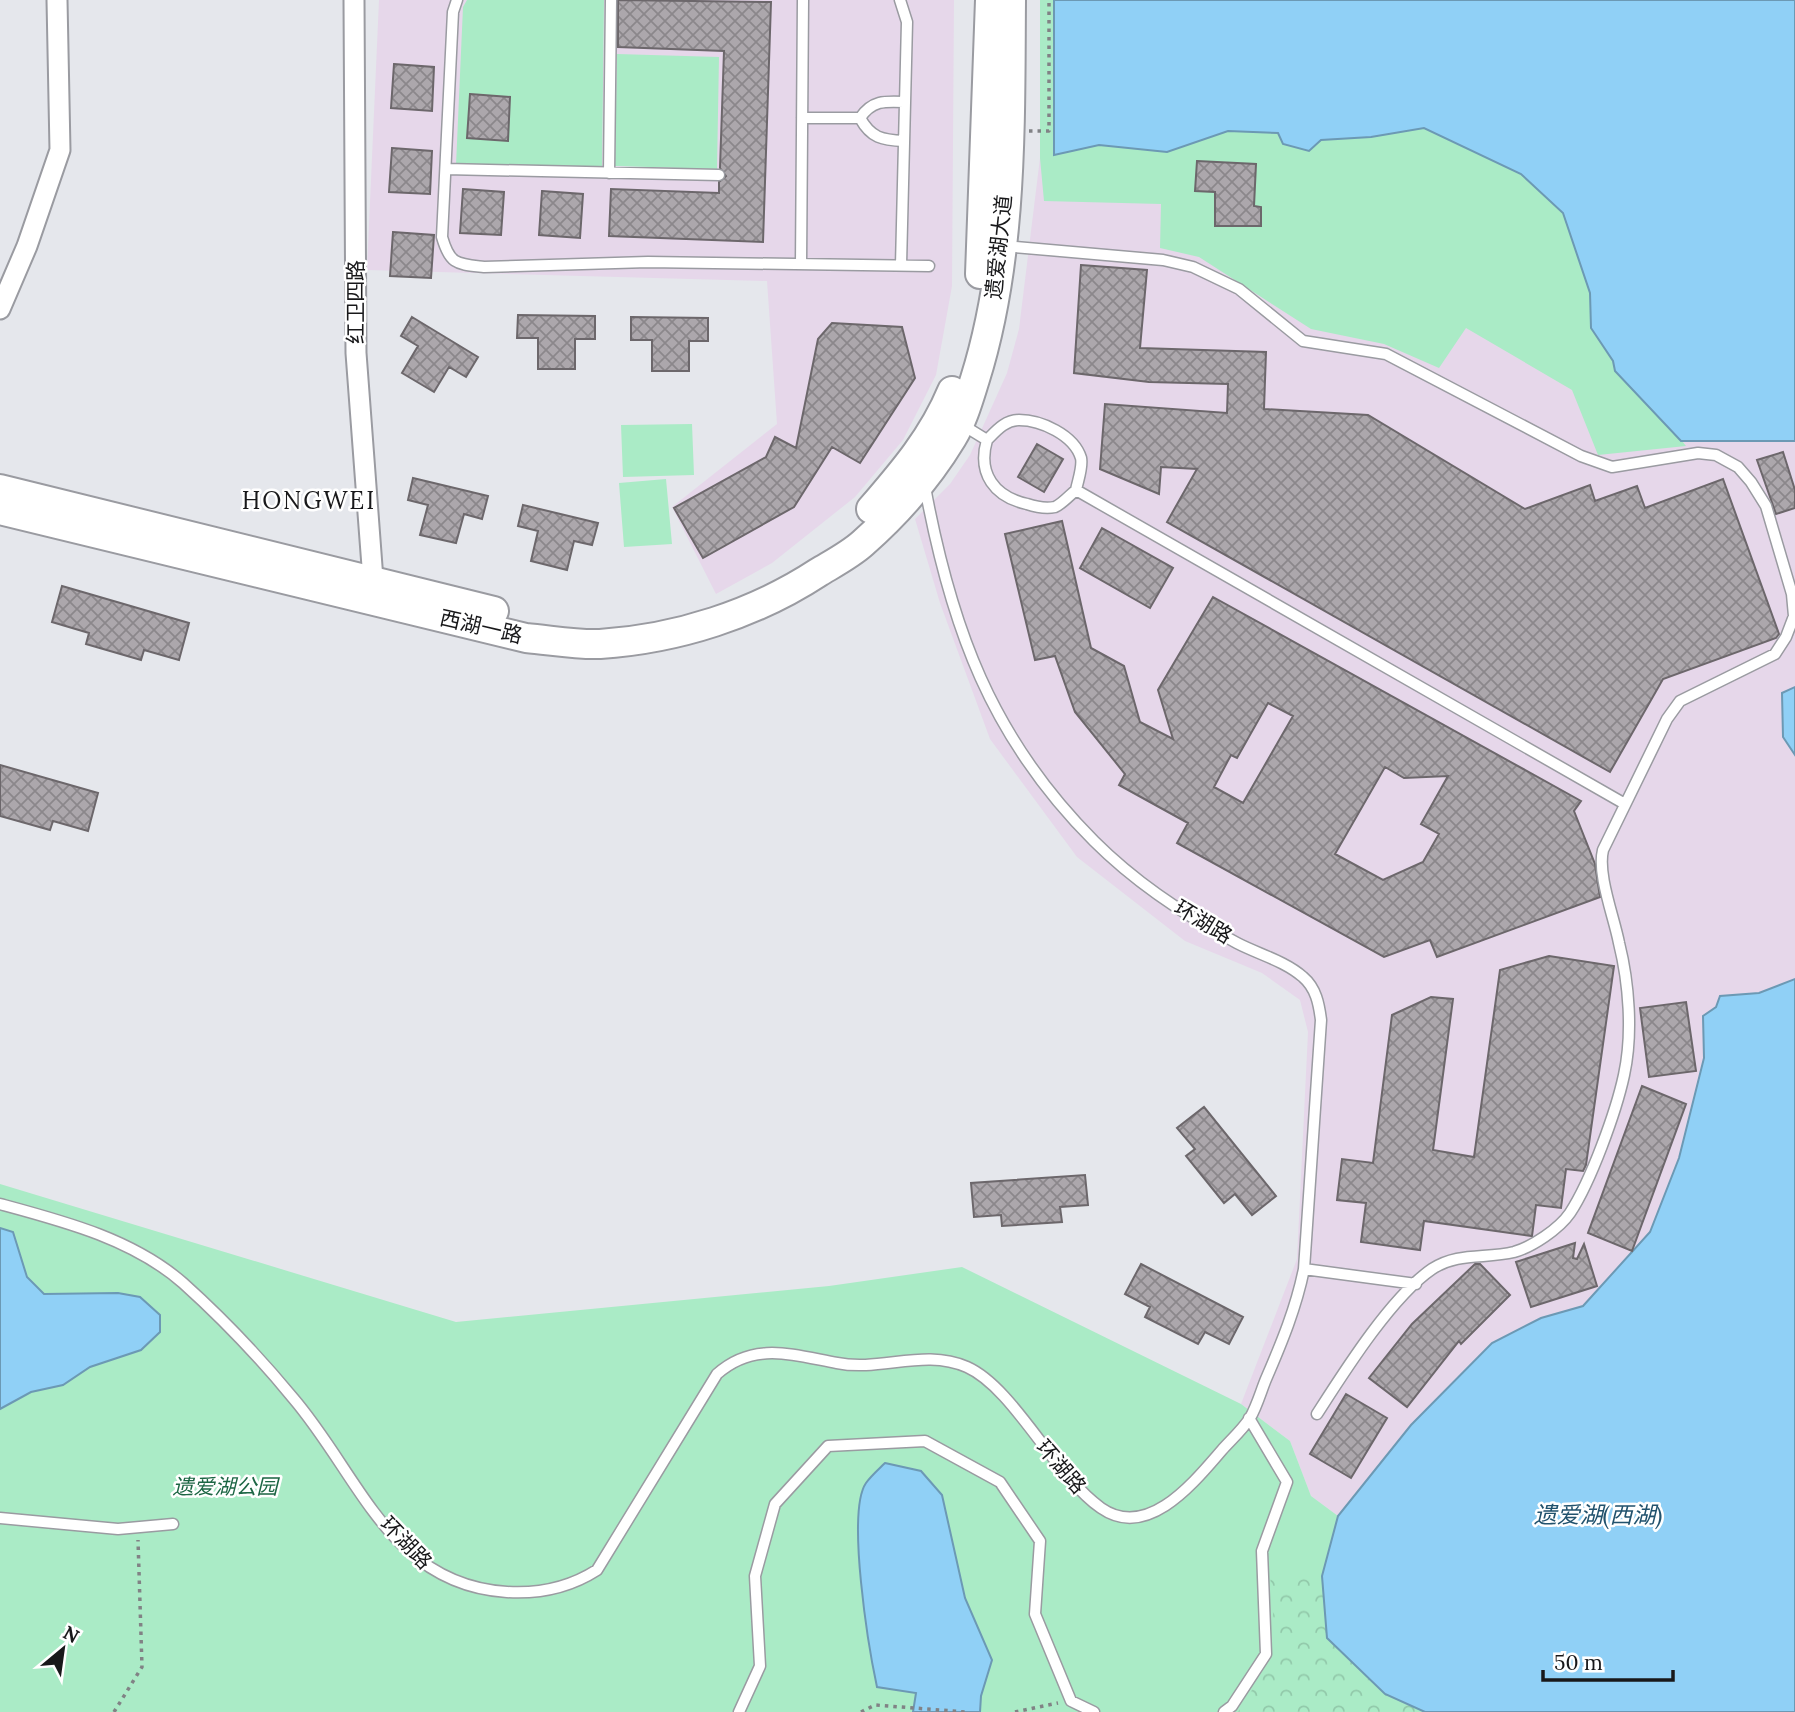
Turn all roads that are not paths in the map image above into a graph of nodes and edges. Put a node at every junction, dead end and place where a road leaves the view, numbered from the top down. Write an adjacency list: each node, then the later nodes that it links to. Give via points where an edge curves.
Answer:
1 (57, 0): 20 (street, via 60,150)
2 (354, 0): 27 (street, 红卫四路, via 356,353)
3 (457, 0): 13 (lane)
4 (611, 0): 14 (lane)
5 (803, 0): 10 (lane)
6 (900, 0): 9 (lane, via 907,22)
7 (990, 0): 16 (main road, 遗爱湖大道)
8 (1011, 0): 16 (main road, 遗爱湖大道, via 1010,130)
9 (905, 102): 11 (lane, via 882,101 868,106); 12 (lane)
10 (802, 118): 11 (lane); 17 (lane)
11 (860, 118): 12 (lane, via 867,132 882,140)
12 (904, 141): 18 (lane)
13 (446, 169): 14 (lane); 17 (lane, via 442,237 447,254 458,264)
14 (609, 173): 15 (lane)
15 (719, 175)
16 (991, 245): 21 (main road, 遗爱湖大道); 28 (lane, via 1163,260 1193,267 1239,289 1303,341 1386,354 1581,456 1612,467 1698,453 1716,455 1738,467 1766,506 1794,616 1775,654 1680,701)
17 (801, 264): 18 (lane)
18 (901, 265): 19 (lane)
19 (929, 266)
20 (0, 309)
21 (951, 418): 22 (lane); 23 (main road, 遗爱湖大道)
22 (988, 440): 25 (lane, via 982,457 987,475 1007,499 1042,508 1057,506); 25 (lane, via 1000,427 1017,420 1051,427 1077,447 1082,461)
23 (919, 469): 27 (main road, 西湖一路, via 856,527 786,572 715,603 600,626 527,620); 30 (lane, 环湖路, via 945,583 965,645 1006,728 1047,785 1094,841 1174,906 1291,969 1311,987 1319,1003)
24 (0, 489): 27 (main road, 西湖一路)
25 (1076, 490): 28 (lane)
26 (0, 510): 27 (main road, 西湖一路)
27 (374, 591)
28 (1625, 804): 31 (lane, via 1601,858 1626,990 1625,1073 1587,1177 1569,1214 1549,1233 1514,1252 1448,1260)
29 (0, 1203): 33 (lane, 环湖路, via 113,1239 182,1282 294,1398 395,1539 434,1573 485,1591 547,1591 575,1584 597,1570 717,1374 750,1354 771,1351 847,1365 920,1358 965,1366 992,1385 1089,1499 1125,1518 1153,1512 1192,1485)
30 (1304, 1269): 31 (lane); 33 (lane, 环湖路, via 1296,1307)
31 (1416, 1284): 32 (lane, via 1353,1357)
32 (1317, 1414)
33 (1250, 1418): 38 (lane, via 1287,1482 1262,1551 1266,1654)
34 (0, 1518): 35 (lane, via 118,1529)
35 (173, 1524)
36 (739, 1712): 37 (lane, via 760,1667 755,1576 775,1504 828,1446 925,1441 1000,1482 1040,1541 1035,1614 1071,1701)
37 (1094, 1712)
38 (1224, 1712)

